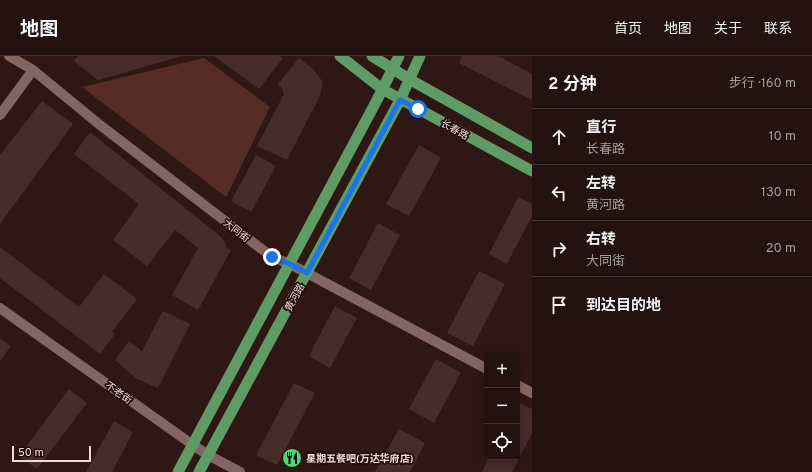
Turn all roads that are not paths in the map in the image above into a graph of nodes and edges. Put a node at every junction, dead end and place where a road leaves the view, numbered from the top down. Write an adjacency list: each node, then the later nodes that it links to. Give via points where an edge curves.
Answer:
1 (9, 56): 7 (street, 大同街)
2 (340, 56): 9 (main road, 长春路)
3 (372, 56): 6 (main road)
4 (399, 56): 6 (main road, 黄河路)
5 (420, 56): 8 (main road, 黄河路)
6 (392, 69): 8 (main road); 9 (main road, 黄河路)
7 (33, 70): 11 (street); 14 (street, 大同街, via 106,130 272,257)
8 (410, 79): 10 (main road, 黄河路); 12 (main road)
9 (382, 89): 10 (main road, 长春路); 14 (main road, 黄河路)
10 (400, 100): 13 (main road, 长春路); 15 (main road, 黄河路)
11 (0, 116)
12 (532, 148)
13 (532, 171)
14 (290, 264): 15 (street, 大同街); 20 (main road, 黄河路)
15 (307, 273): 17 (street, 大同街); 21 (main road, 黄河路)
16 (0, 308): 20 (street, 不老街)
17 (484, 367)
18 (520, 387): 19 (street)
19 (532, 393)
20 (193, 445): 21 (street, 不老街); 22 (main road, 黄河路)
21 (208, 455): 23 (main road, 黄河路); 24 (street, 不老街)
22 (178, 472)
23 (199, 472)
24 (240, 472)

